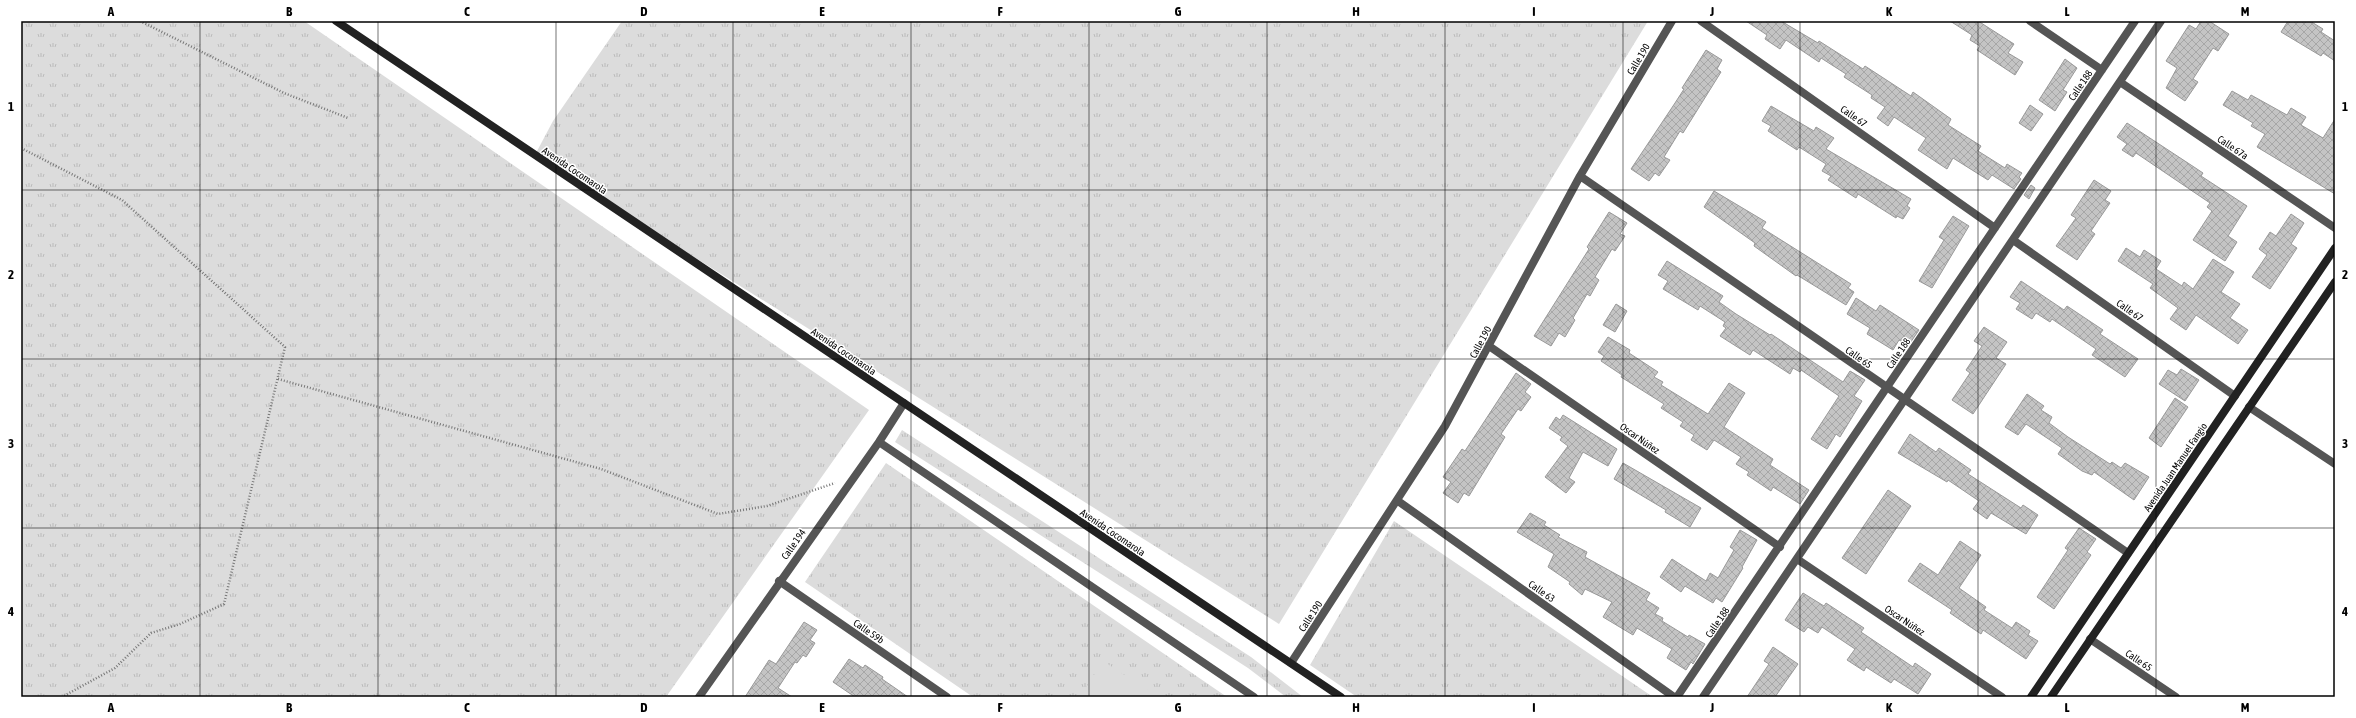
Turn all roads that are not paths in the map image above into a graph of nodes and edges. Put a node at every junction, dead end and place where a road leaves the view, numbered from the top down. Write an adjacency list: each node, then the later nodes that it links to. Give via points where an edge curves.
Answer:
1 (336, 21): 19 (main road, Avenida Cocomarola)
2 (1672, 21): 9 (street, Calle 190)
3 (1701, 21): 10 (street, Calle 67)
4 (2030, 21): 7 (street)
5 (2135, 21): 7 (street, Calle 188)
6 (2161, 21): 8 (street)
7 (2102, 70): 10 (street, Calle 188)
8 (2120, 82): 11 (street, Calle 67a); 12 (street)
9 (1580, 176): 15 (street, Calle 190); 16 (street, Calle 65)
10 (1995, 228): 16 (street, Calle 188)
11 (2335, 228)
12 (2012, 240): 17 (street, Calle 67); 18 (street)
13 (2335, 248): 17 (main road, Avenida Juan Manuel Fangio)
14 (2335, 282): 20 (main road)
15 (1489, 346): 23 (street, Calle 190, via 1445,426); 24 (street, Oscar Núñez)
16 (1887, 388): 18 (street, Calle 65); 24 (street, Calle 188)
17 (2235, 396): 25 (main road, Avenida Juan Manuel Fangio)
18 (1904, 400): 25 (street, Calle 65); 26 (street)
19 (904, 403): 21 (street, Calle 194); 29 (main road, Avenida Cocomarola)
20 (2249, 407): 22 (street); 28 (main road)
21 (879, 442): 27 (street, Calle 194); 32 (street)
22 (2335, 464)
23 (1398, 501): 29 (street, Calle 190); 34 (street, Calle 63)
24 (1780, 547): 35 (street, Calle 188)
25 (2128, 553): 38 (main road, Avenida Juan Manuel Fangio)
26 (1797, 559): 36 (street); 37 (street, Oscar Núñez)
27 (779, 581): 30 (street, Calle 194); 31 (street, Calle 59b)
28 (2090, 639): 39 (main road); 40 (street, Calle 65)
29 (1291, 663): 33 (main road, Avenida Cocomarola)
30 (699, 697)
31 (947, 697)
32 (1254, 697)
33 (1341, 697)
34 (1674, 697)
35 (1677, 697)
36 (1703, 697)
37 (2002, 697)
38 (2031, 697)
39 (2052, 697)
40 (2176, 697)

